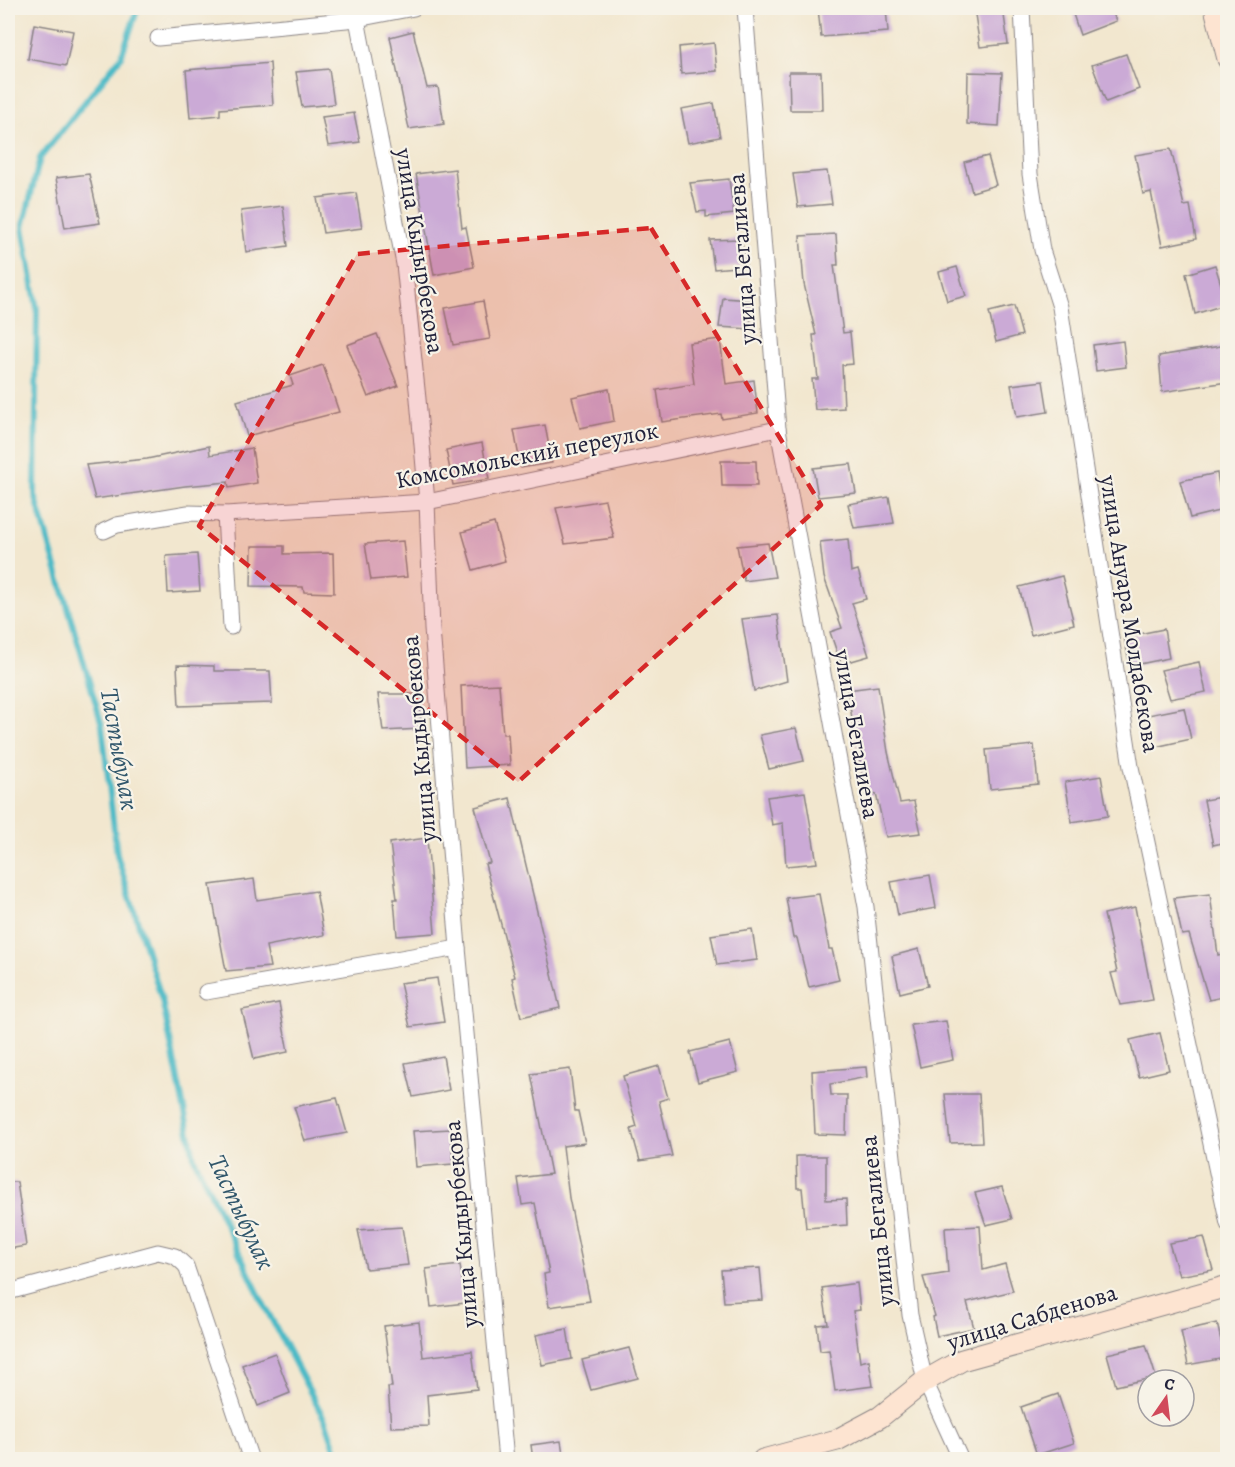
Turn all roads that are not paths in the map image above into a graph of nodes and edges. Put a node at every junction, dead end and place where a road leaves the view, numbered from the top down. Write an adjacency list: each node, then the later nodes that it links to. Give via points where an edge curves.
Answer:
1 (414, 8): 5 (street)
2 (745, 8): 8 (street, улица Бегалиева)
3 (1022, 8): 15 (street, улица Ануара Молдабекова, via 1030,174 1042,250 1060,307 1131,767)
4 (1215, 8): 7 (street)
5 (357, 19): 6 (street); 9 (street, улица Кыдырбекова, via 404,264)
6 (158, 38)
7 (1227, 59)
8 (778, 429): 9 (street, Комсомольский переулок); 18 (street, улица Бегалиева, via 866,907 910,1315)
9 (427, 502): 10 (street, Комсомольский переулок); 13 (street, улица Кыдырбекова, via 432,629)
10 (225, 514): 11 (street, Комсомольский переулок, via 188,513 117,525); 12 (street)
11 (104, 531)
12 (231, 627)
13 (458, 948): 14 (street); 20 (street, улица Кыдырбекова)
14 (206, 992)
15 (1227, 1224)
16 (1227, 1286): 18 (street, улица Сабденова, via 962,1360)
17 (8, 1292): 19 (street, via 158,1252 175,1256 186,1266)
18 (925, 1381): 21 (street, улица Сабденова, via 880,1417 837,1440); 22 (street, улица Бегалиева)
19 (251, 1460)
20 (506, 1460)
21 (763, 1460)
22 (961, 1460)

